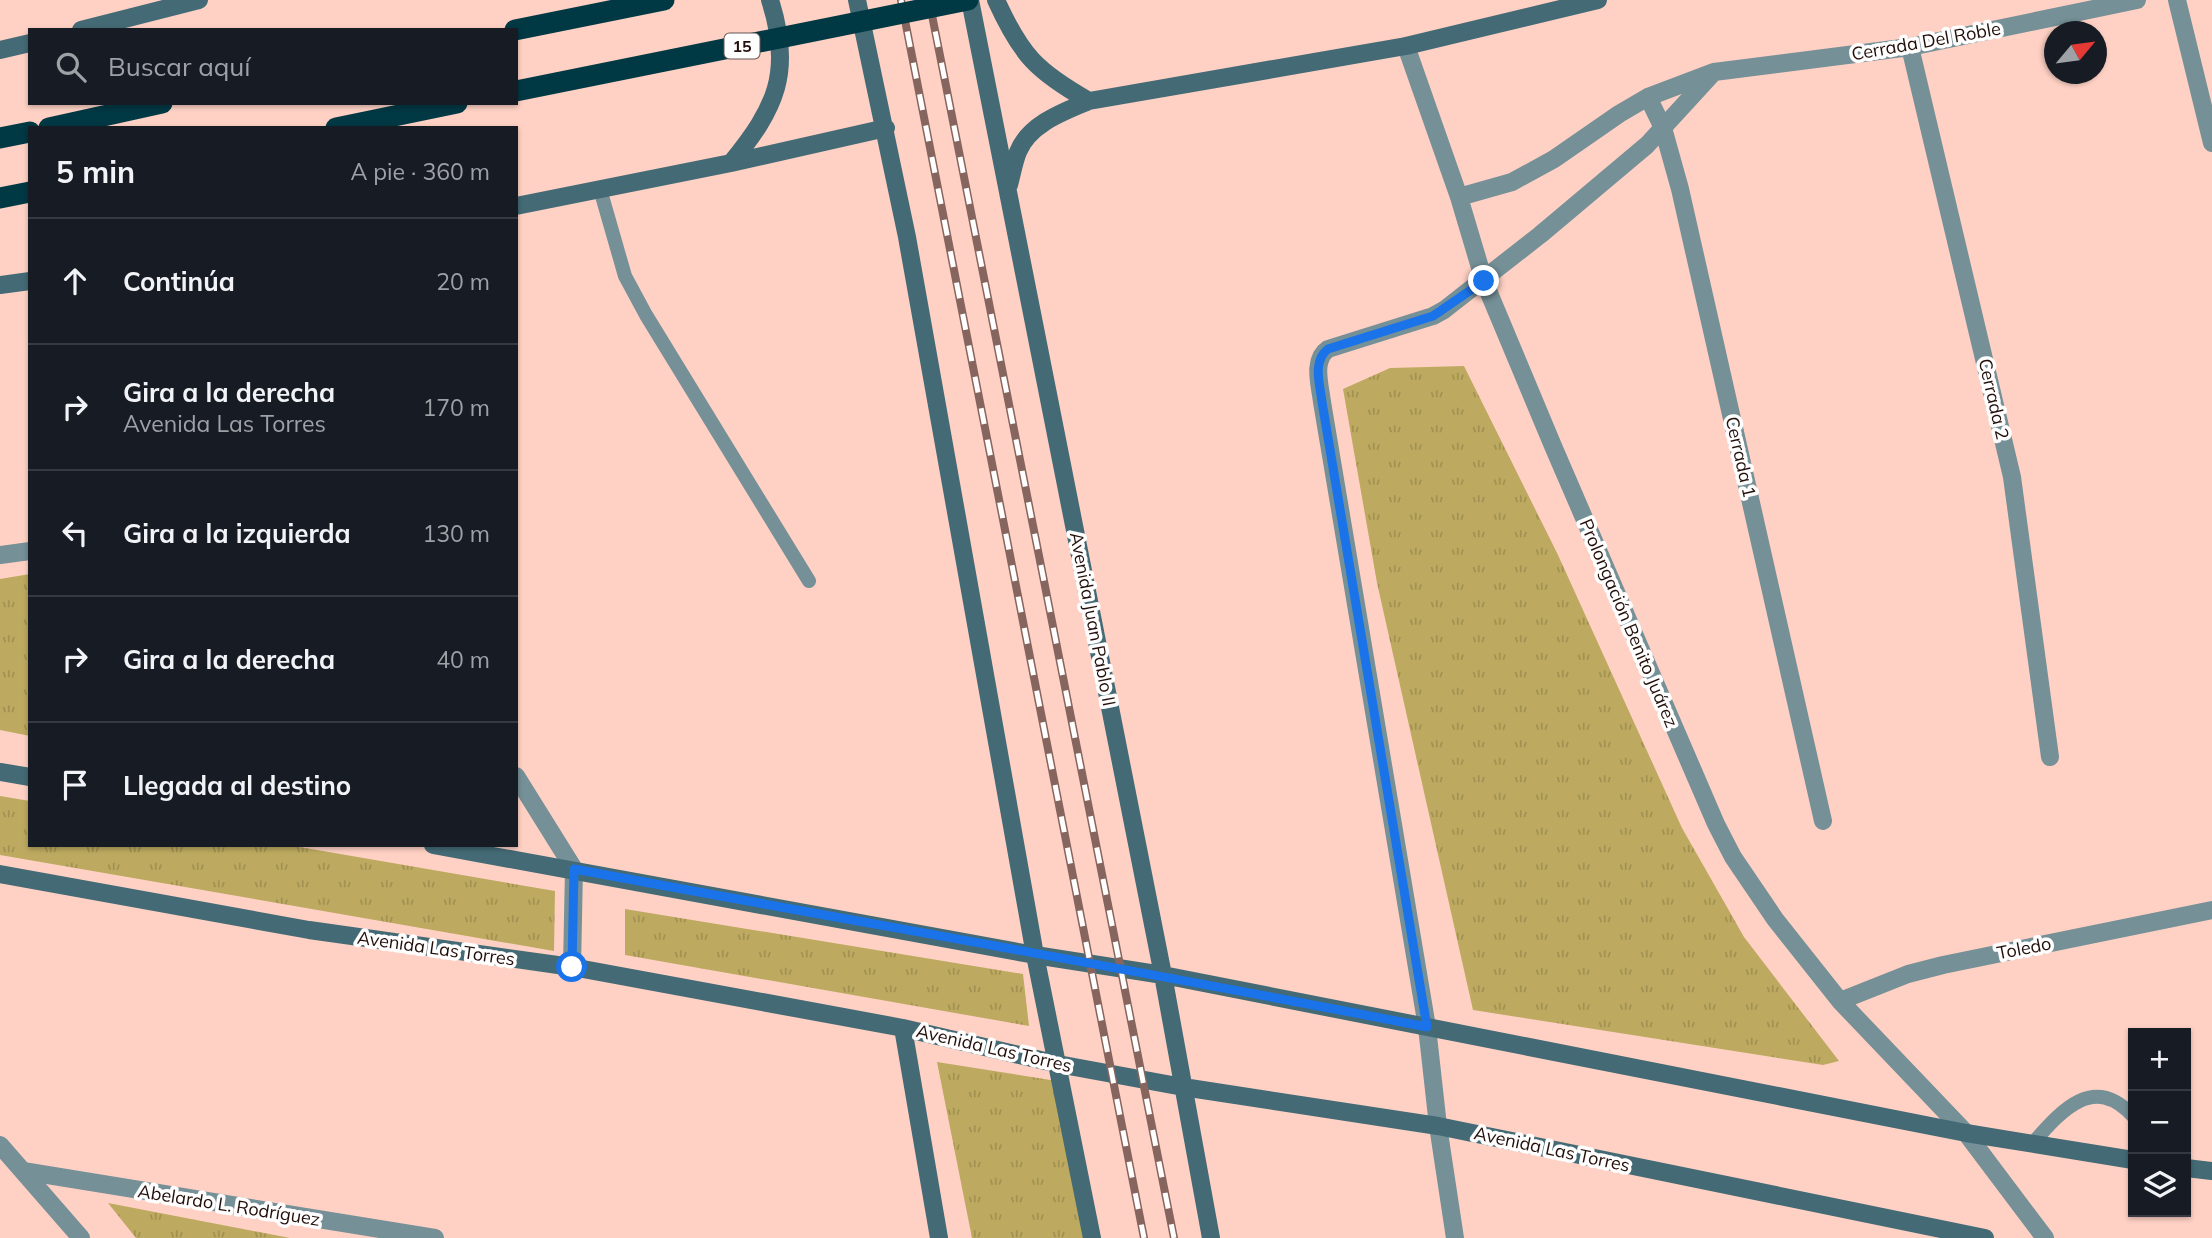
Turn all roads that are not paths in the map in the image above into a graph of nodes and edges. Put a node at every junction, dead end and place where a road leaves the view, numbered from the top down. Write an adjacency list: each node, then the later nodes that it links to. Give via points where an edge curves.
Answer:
1 (199, 0): 10 (street)
2 (664, 0): 11 (highway)
3 (771, 0): 29 (street, via 781,61 776,93 757,131)
4 (857, 0): 24 (street)
5 (969, 0): 17 (highway, 15, bridge); 30 (street, Avenida Juan Pablo II)
6 (996, 0): 19 (street, via 1010,30 1037,66)
7 (1598, 0): 13 (street)
8 (2137, 0): 14 (street, Cerrada Del Roble)
9 (2177, 0): 28 (street)
10 (89, 28)
11 (518, 29)
12 (28, 43): 15 (street)
13 (1406, 46): 19 (street); 33 (street, Prolongación Benito Juárez)
14 (1910, 47): 16 (street, Cerrada Del Roble); 42 (street, Cerrada 2, via 2012,477)
15 (0, 50)
16 (1714, 72): 18 (street, Cerrada Del Roble); 25 (street)
17 (518, 91)
18 (1648, 97): 25 (street, Cerrada 1); 33 (street, Cerrada Del Roble, via 1512,182)
19 (1089, 102): 30 (street, via 1046,121 1027,137 1018,151)
20 (153, 105): 22 (highway)
21 (447, 105): 23 (highway)
22 (58, 126)
23 (346, 126)
24 (886, 128): 29 (street); 51 (street)
25 (1663, 128): 37 (street); 46 (street, Cerrada 1)
26 (28, 132): 27 (highway)
27 (0, 138)
28 (2212, 143)
29 (730, 163): 31 (street)
30 (1008, 188): 53 (street, Avenida Juan Pablo II)
31 (600, 189): 35 (street); 41 (lane, via 625,276)
32 (28, 191): 34 (highway)
33 (1459, 197): 37 (street, Prolongación Benito Juárez)
34 (0, 198)
35 (518, 206)
36 (28, 281): 38 (street)
37 (1484, 281): 54 (street, Prolongación Benito Juárez, via 1716,824 1750,884); 55 (street, via 1433,316 1328,349 1318,363)
38 (0, 285)
39 (28, 551): 40 (street)
40 (0, 555)
41 (809, 581)
42 (2050, 757)
43 (0, 772): 44 (street)
44 (28, 777)
45 (518, 779): 48 (street)
46 (1824, 821)
47 (445, 847): 48 (street)
48 (574, 869): 51 (street); 52 (street)
49 (0, 874): 52 (street, Avenida Las Torres, via 309,930)
50 (2212, 910): 54 (street, Toledo, via 1943,965)
51 (1035, 955): 53 (street); 57 (street)
52 (572, 967): 56 (street, Avenida Las Torres)
53 (1163, 975): 55 (street); 58 (street, Avenida Juan Pablo II)
54 (1840, 1001): 61 (street, Prolongación Benito Juárez)
55 (1427, 1027): 60 (street); 61 (street)
56 (903, 1028): 57 (street, Avenida Las Torres); 70 (street)
57 (1058, 1064): 58 (street, Avenida Las Torres); 71 (street)
58 (1183, 1087): 60 (street, Avenida Las Torres); 72 (street, Avenida Juan Pablo II)
59 (2128, 1110): 62 (lane, via 2104,1096 2083,1099 2060,1112)
60 (1438, 1126): 73 (street); 74 (street, Avenida Las Torres)
61 (1966, 1133): 62 (street); 75 (street, Prolongación Benito Juárez)
62 (2032, 1144): 64 (street)
63 (0, 1145): 66 (street)
64 (2128, 1159)
65 (2191, 1169): 67 (street)
66 (23, 1171): 68 (street); 69 (street, Abelardo L. Rodríguez)
67 (2212, 1171)
68 (81, 1238)
69 (435, 1238)
70 (939, 1238)
71 (1092, 1238)
72 (1211, 1238)
73 (1455, 1238)
74 (1985, 1238)
75 (2045, 1238)

